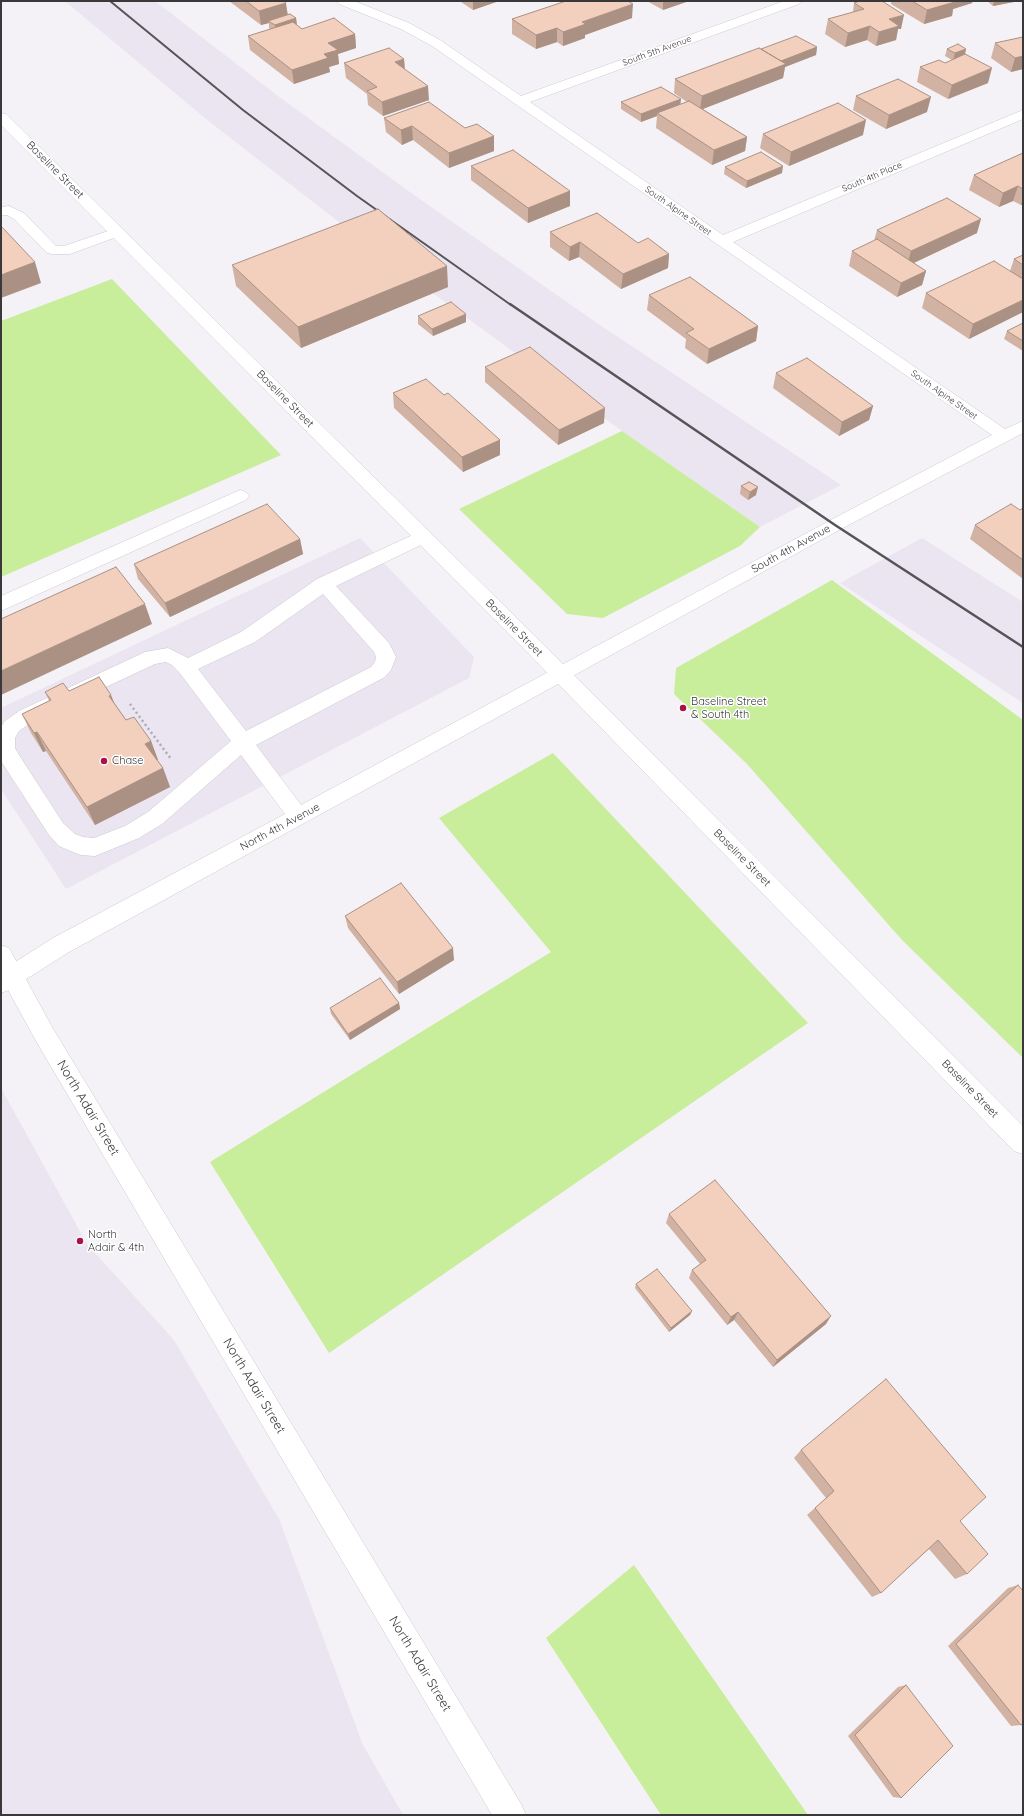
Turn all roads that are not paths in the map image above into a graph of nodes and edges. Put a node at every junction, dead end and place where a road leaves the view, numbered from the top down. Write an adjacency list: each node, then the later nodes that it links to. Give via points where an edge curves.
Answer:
1 (344, 1): 3 (main road, South Alpine Street, via 405,26 436,43)
2 (795, 1): 3 (main road, South 5th Avenue)
3 (520, 101): 8 (main road, South Alpine Street)
4 (1023, 114): 8 (main road, South 4th Place)
5 (1, 117): 7 (main road, Baseline Street)
6 (1, 211): 7 (main road, via 9,210 19,216 52,250 65,251)
7 (117, 232): 12 (main road, Baseline Street)
8 (722, 241): 10 (main road, South Alpine Street)
9 (1023, 426): 10 (main road, South 4th Avenue)
10 (1004, 436): 16 (main road, South 4th Avenue)
11 (240, 496): 14 (main road)
12 (423, 537): 13 (main road); 16 (main road, Baseline Street)
13 (324, 584): 15 (main road, via 248,637); 17 (main road, via 382,648 386,657 384,665 370,677)
14 (1, 604)
15 (186, 667): 17 (main road); 17 (main road, via 168,655 152,657 26,716 12,726 5,738 5,748 56,829 67,840 81,846 95,847 132,832 154,818)
16 (561, 675): 18 (main road, North 4th Avenue); 20 (main road, Baseline Street)
17 (242, 742): 18 (main road)
18 (299, 817): 19 (main road, North 4th Avenue, via 61,945)
19 (5, 971): 21 (main road, North Adair Street, via 57,1054)
20 (1023, 1143)
21 (510, 1815)

